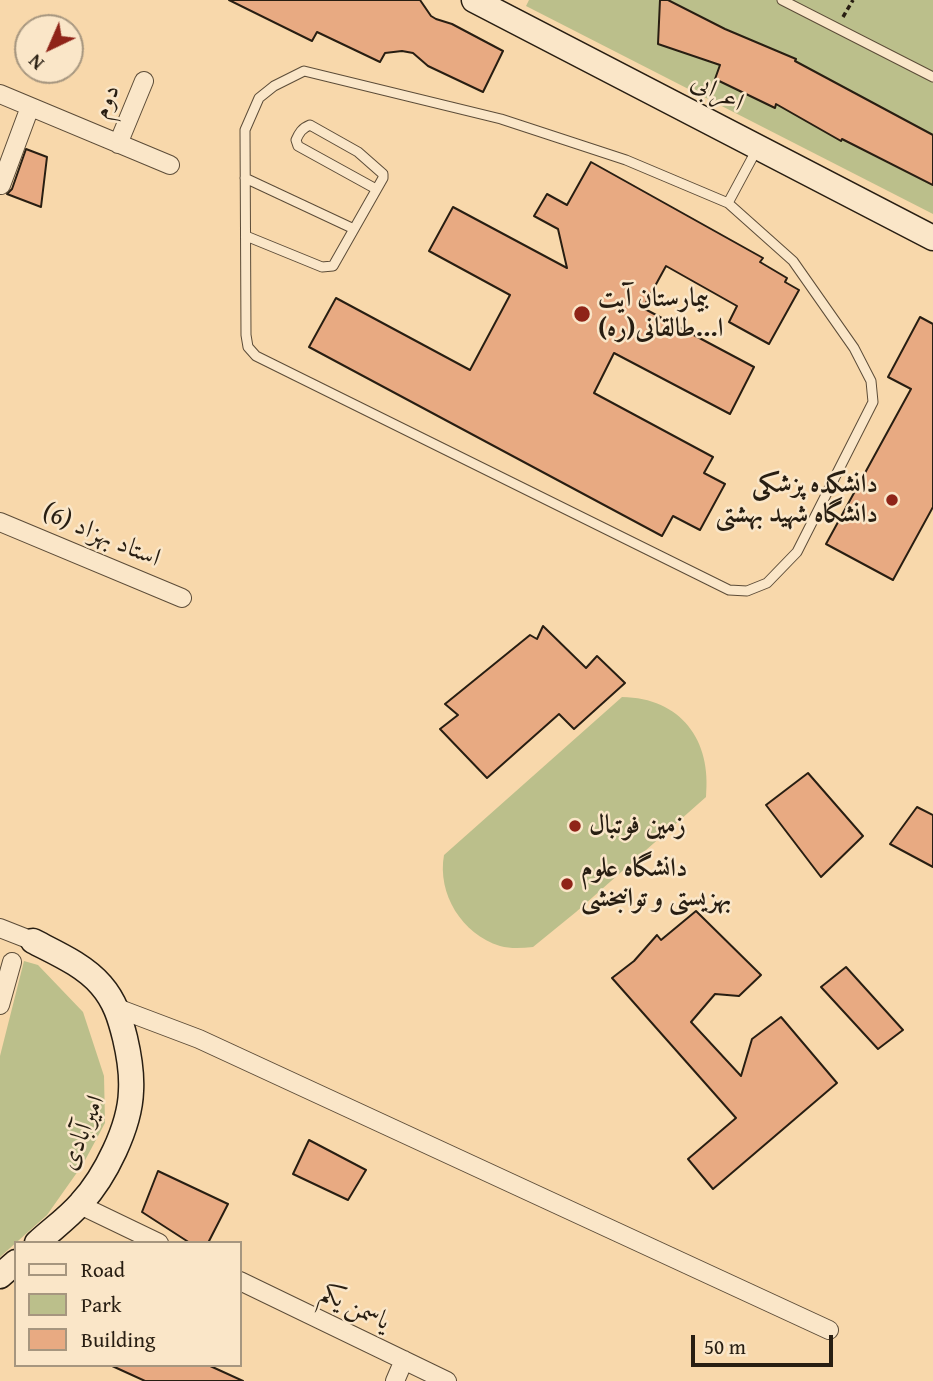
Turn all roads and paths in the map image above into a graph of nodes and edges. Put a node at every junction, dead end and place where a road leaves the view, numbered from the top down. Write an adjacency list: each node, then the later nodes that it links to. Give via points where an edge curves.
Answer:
1 (474, 0): 10 (street, اعرابی)
2 (782, 0): 4 (lane)
3 (853, 0): 4 (path)
4 (837, 28): 5 (lane)
5 (933, 76)
6 (144, 81): 9 (street, دوم)
7 (0, 94): 8 (street)
8 (30, 107): 9 (street); 13 (street)
9 (118, 144): 11 (street)
10 (758, 147): 15 (lane); 18 (street, اعرابی)
11 (170, 165)
12 (245, 178): 15 (lane, via 245,130 259,98 304,71 501,119 626,160); 16 (lane); 17 (lane)
13 (1, 185)
14 (376, 189): 14 (lane, via 383,178 380,170 310,125 304,128 296,140 298,146); 16 (lane)
15 (728, 203): 17 (lane, via 793,261 855,348 871,381 873,402 797,552 767,583 747,592 729,590 256,356 246,335)
16 (354, 229): 17 (lane, via 328,268)
17 (246, 236)
18 (933, 238)
19 (0, 522): 20 (street, استاد بهزاد (6))
20 (182, 598)
21 (0, 928): 22 (street)
22 (33, 941): 25 (street, امیرآبادی, via 83,969 101,984)
23 (12, 962): 24 (street)
24 (0, 1005)
25 (117, 1008): 26 (street, امیرآبادی, via 127,1045 131,1093 127,1118 110,1159); 32 (street, via 199,1039)
26 (80, 1205): 27 (street, امیرآبادی); 28 (street)
27 (39, 1241)
28 (155, 1241)
29 (14, 1264): 30 (street)
30 (0, 1276)
31 (242, 1283): 33 (street, یاسمن یکم)
32 (829, 1330)
33 (404, 1360): 34 (street); 35 (street, یاسمن یکم)
34 (395, 1381)
35 (447, 1381)

